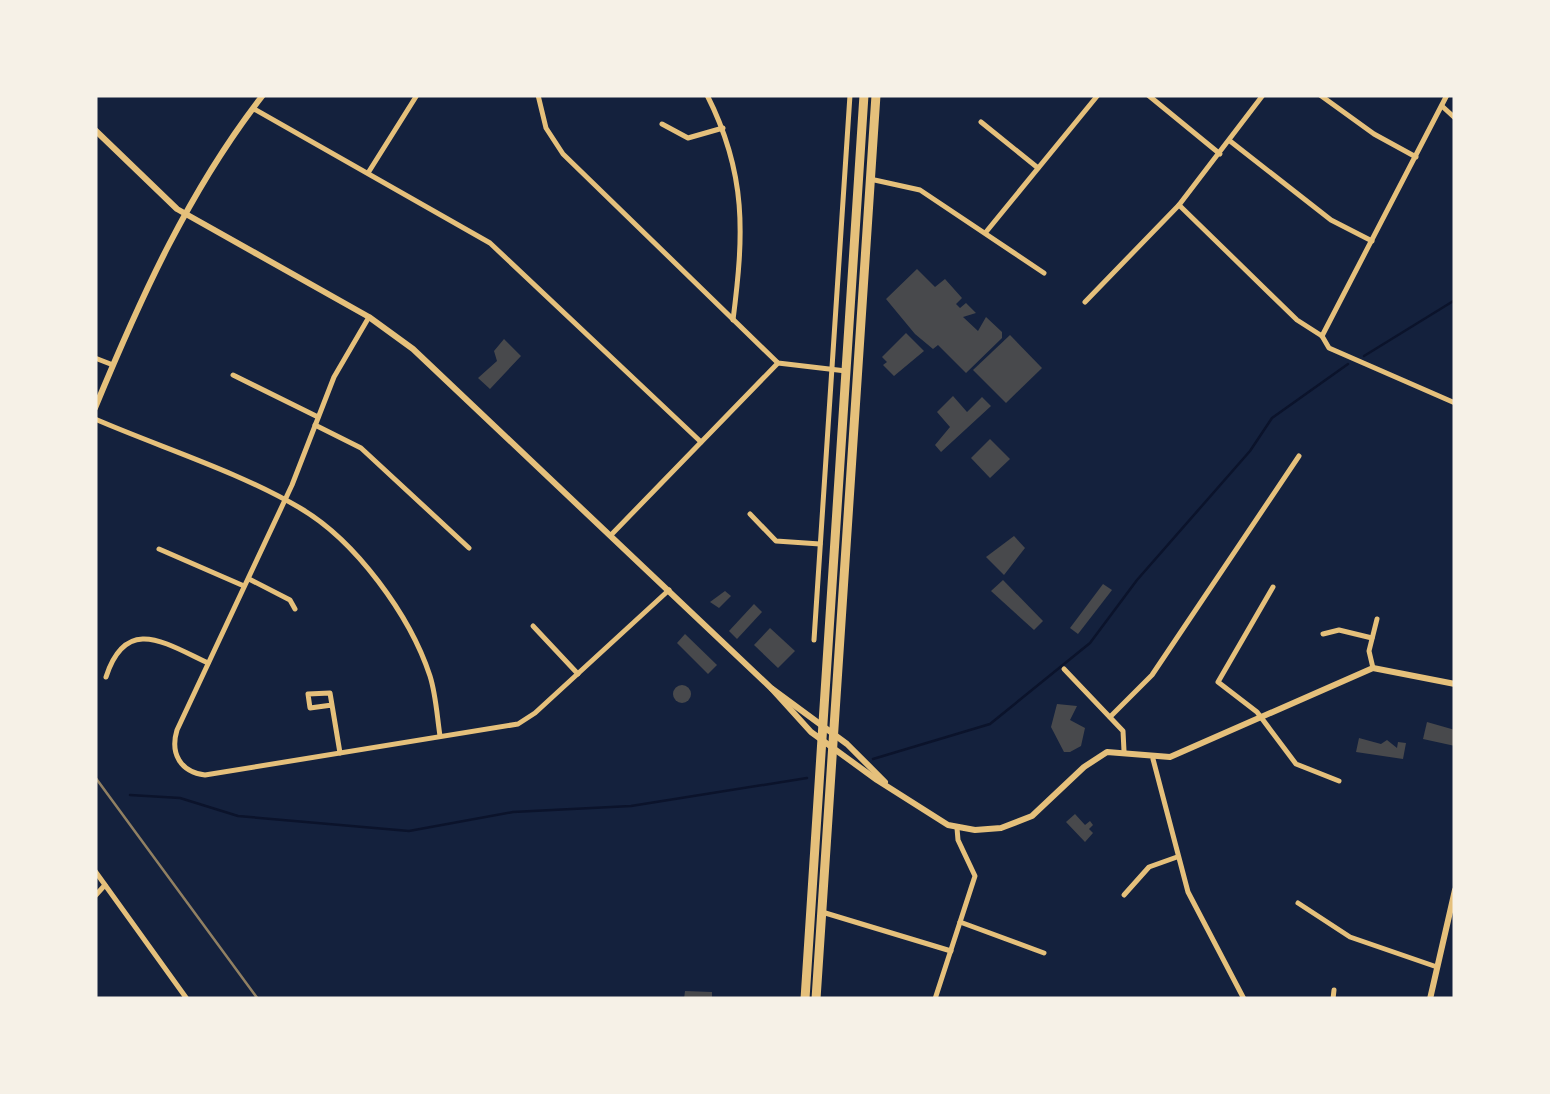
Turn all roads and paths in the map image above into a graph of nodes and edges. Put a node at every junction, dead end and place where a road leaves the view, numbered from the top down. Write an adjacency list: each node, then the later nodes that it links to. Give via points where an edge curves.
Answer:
1 (263, 95): 14 (street)
2 (416, 95): 24 (street)
3 (538, 95): 33 (street, via 546,128 562,154)
4 (707, 95): 18 (street)
5 (850, 95): 38 (street)
6 (864, 95): 39 (highway)
7 (876, 95): 25 (highway)
8 (1098, 95): 23 (street)
9 (1148, 95): 21 (street)
10 (1262, 95): 20 (street)
11 (1320, 95): 22 (street)
12 (1447, 95): 13 (street)
13 (1442, 107): 15 (street); 22 (street)
14 (253, 108): 24 (street); 27 (street)
15 (1455, 118)
16 (981, 122): 23 (street)
17 (662, 124): 18 (street, via 688,138)
18 (724, 128): 33 (street, via 740,193)
19 (95, 130): 27 (street)
20 (1230, 142): 21 (street); 29 (street, via 1331,220)
21 (1220, 154): 26 (street)
22 (1416, 157): 29 (street)
23 (1038, 168): 28 (street)
24 (368, 174): 46 (street, via 490,243)
25 (870, 179): 28 (street, via 920,190); 74 (highway)
26 (1178, 204): 31 (street); 34 (street, via 1297,320)
27 (184, 214): 32 (street); 37 (street)
28 (986, 233): 30 (street)
29 (1372, 241): 34 (street)
30 (1044, 273)
31 (1085, 302)
32 (370, 316): 43 (street); 50 (street, via 429,362)
33 (733, 320): 36 (street)
34 (1322, 336): 41 (street, via 1329,348)
35 (95, 358): 37 (street)
36 (778, 362): 38 (street); 46 (street)
37 (113, 365): 42 (street)
38 (832, 370): 39 (street); 51 (street)
39 (846, 370): 74 (highway)
40 (233, 375): 43 (street)
41 (1455, 403)
42 (95, 408)
43 (318, 417): 45 (street)
44 (95, 419): 48 (street)
45 (315, 425): 48 (street); 52 (street, via 361,448)
46 (701, 442): 50 (street)
47 (1299, 456): 73 (street, via 1152,675)
48 (284, 501): 54 (street); 75 (street, via 336,535 379,583 426,666)
49 (750, 514): 51 (street, via 776,541)
50 (611, 536): 57 (street)
51 (820, 544): 63 (street)
52 (469, 548)
53 (160, 549): 55 (street)
54 (248, 579): 55 (street); 58 (street)
55 (244, 586): 64 (street)
56 (1274, 587): 72 (street, via 1218,682)
57 (668, 590): 67 (street); 70 (street)
58 (295, 609)
59 (1377, 619): 62 (street)
60 (533, 626): 67 (street)
61 (1323, 634): 62 (street, via 1339,630)
62 (1372, 638): 65 (street)
63 (814, 640)
64 (208, 663): 68 (street, via 158,640 131,640 117,651); 77 (street, via 177,730 174,753 186,769 205,775)
65 (1373, 668): 69 (street); 72 (street)
66 (1064, 669): 73 (street)
67 (578, 674): 75 (street, via 524,721)
68 (106, 677)
69 (1455, 684)
70 (772, 688): 74 (street); 76 (street)
71 (332, 705): 71 (street, via 328,690 308,694 310,708); 77 (street)
72 (1260, 715): 79 (street); 80 (street, via 1296,764)
73 (1110, 717): 78 (street, via 1124,736)
74 (828, 731): 76 (highway); 76 (highway); 81 (street)
75 (440, 736): 77 (street)
76 (826, 744): 81 (street); 90 (highway); 97 (highway)
77 (340, 752)
78 (1124, 752): 79 (street); 82 (street, via 1094,760 1024,820 985,830)
79 (1153, 759): 83 (street)
80 (1339, 781)
81 (885, 782): 82 (street)
82 (957, 828): 91 (street, via 976,872)
83 (1177, 857): 87 (street, via 1149,868); 100 (street, via 1196,910)
84 (95, 871): 85 (street)
85 (105, 885): 88 (street); 96 (street)
86 (1455, 890): 94 (street)
87 (1124, 895)
88 (95, 896)
89 (1298, 903): 94 (street, via 1363,943)
90 (822, 912): 92 (street); 98 (highway)
91 (960, 922): 92 (street); 93 (street)
92 (951, 950): 99 (street)
93 (1044, 952)
94 (1437, 967): 102 (street)
95 (1334, 990): 101 (street)
96 (187, 999)
97 (805, 999)
98 (816, 999)
99 (936, 999)
100 (1244, 999)
101 (1333, 999)
102 (1430, 999)

